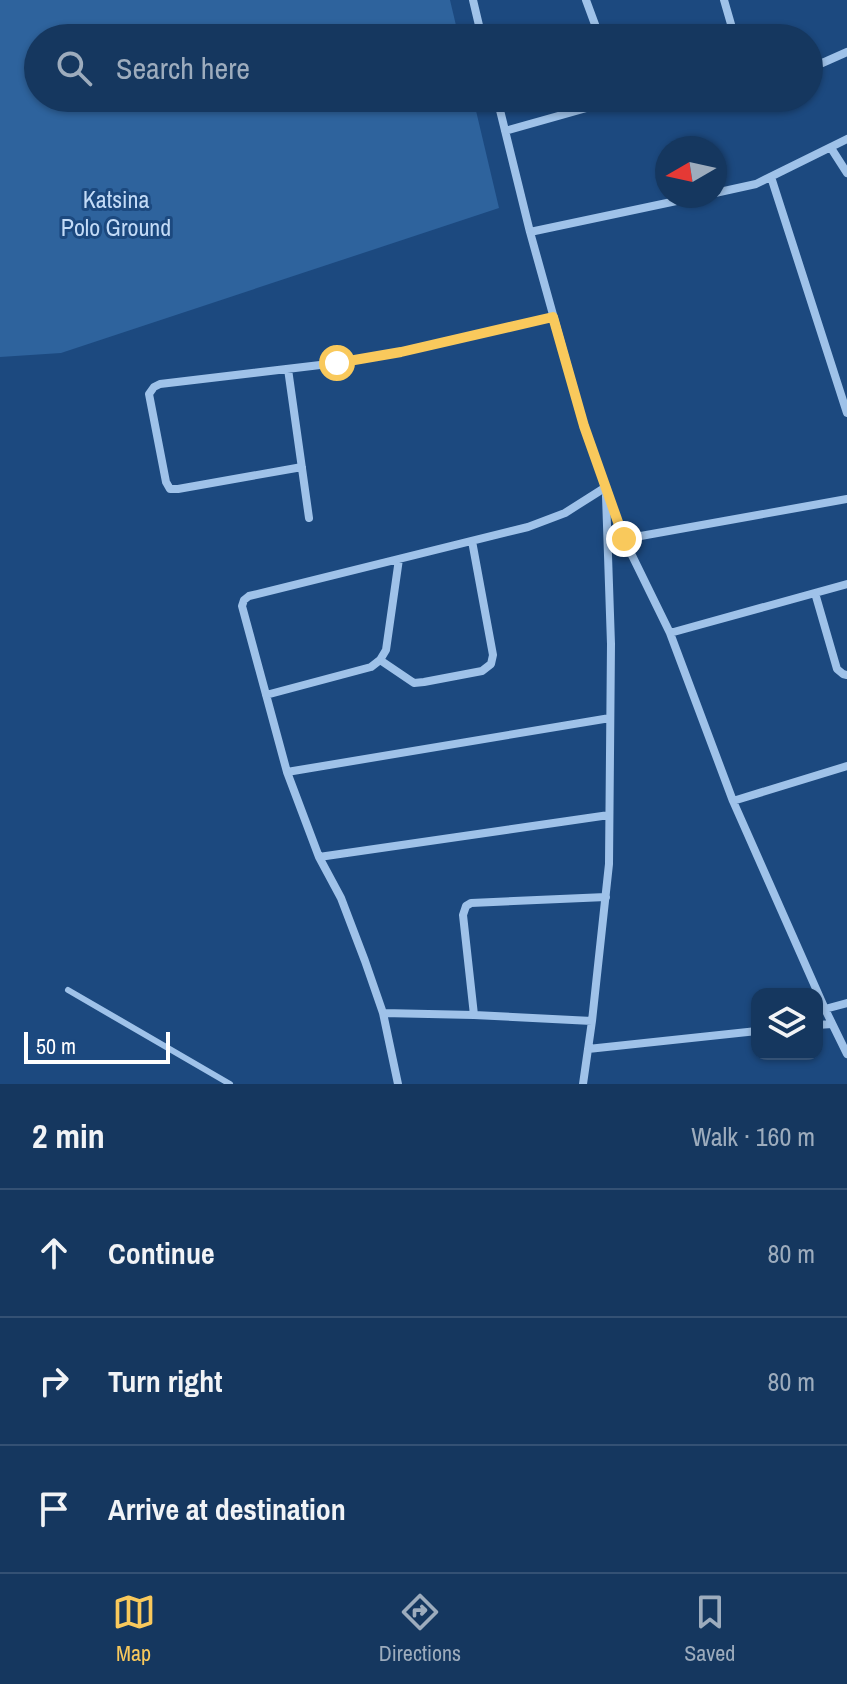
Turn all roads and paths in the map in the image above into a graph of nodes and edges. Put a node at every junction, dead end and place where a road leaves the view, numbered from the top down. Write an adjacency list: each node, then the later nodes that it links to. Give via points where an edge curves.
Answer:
1 (473, 0): 4 (street)
2 (586, 0): 5 (street)
3 (724, 0): 6 (street)
4 (479, 24)
5 (595, 24)
6 (731, 24)
7 (847, 52): 8 (street)
8 (823, 63)
9 (500, 112): 11 (street)
10 (572, 112): 11 (street)
11 (505, 131): 18 (street)
12 (847, 139): 13 (street)
13 (831, 148): 14 (street); 15 (street)
14 (847, 173)
15 (771, 177): 16 (street); 21 (street)
16 (727, 190)
17 (655, 206): 18 (street)
18 (530, 232): 19 (street)
19 (553, 317): 20 (street, via 401,352); 23 (street)
20 (288, 369): 22 (street); 22 (street, via 160,384 149,394 170,489)
21 (847, 413)
22 (302, 467): 25 (street)
23 (606, 487): 26 (street); 27 (street, via 565,513); 35 (street)
24 (847, 499): 26 (street)
25 (309, 518)
26 (624, 539): 31 (street)
27 (472, 541): 28 (street); 32 (street, via 491,664 482,671 414,683)
28 (399, 559): 32 (street, via 386,650); 34 (street, via 244,600)
29 (847, 584): 30 (street)
30 (815, 593): 31 (street); 33 (street, via 837,669)
31 (670, 633): 38 (street)
32 (380, 660): 34 (street, via 371,667)
33 (847, 675)
34 (266, 695): 37 (street)
35 (610, 718): 37 (street); 39 (street)
36 (847, 766): 38 (street)
37 (287, 772): 40 (street)
38 (733, 801): 44 (street)
39 (609, 815): 40 (street); 41 (street)
40 (319, 857): 45 (street, via 341,898)
41 (606, 897): 46 (street, via 466,906); 47 (street)
42 (68, 990): 53 (lane)
43 (847, 1003): 44 (street)
44 (825, 1009): 48 (street)
45 (383, 1013): 46 (street); 54 (street)
46 (474, 1015): 47 (street)
47 (592, 1021): 51 (street)
48 (832, 1024): 49 (street); 52 (street)
49 (823, 1025)
50 (751, 1032): 51 (street)
51 (588, 1049): 55 (street)
52 (847, 1054)
53 (230, 1084)
54 (398, 1084)
55 (583, 1084)

